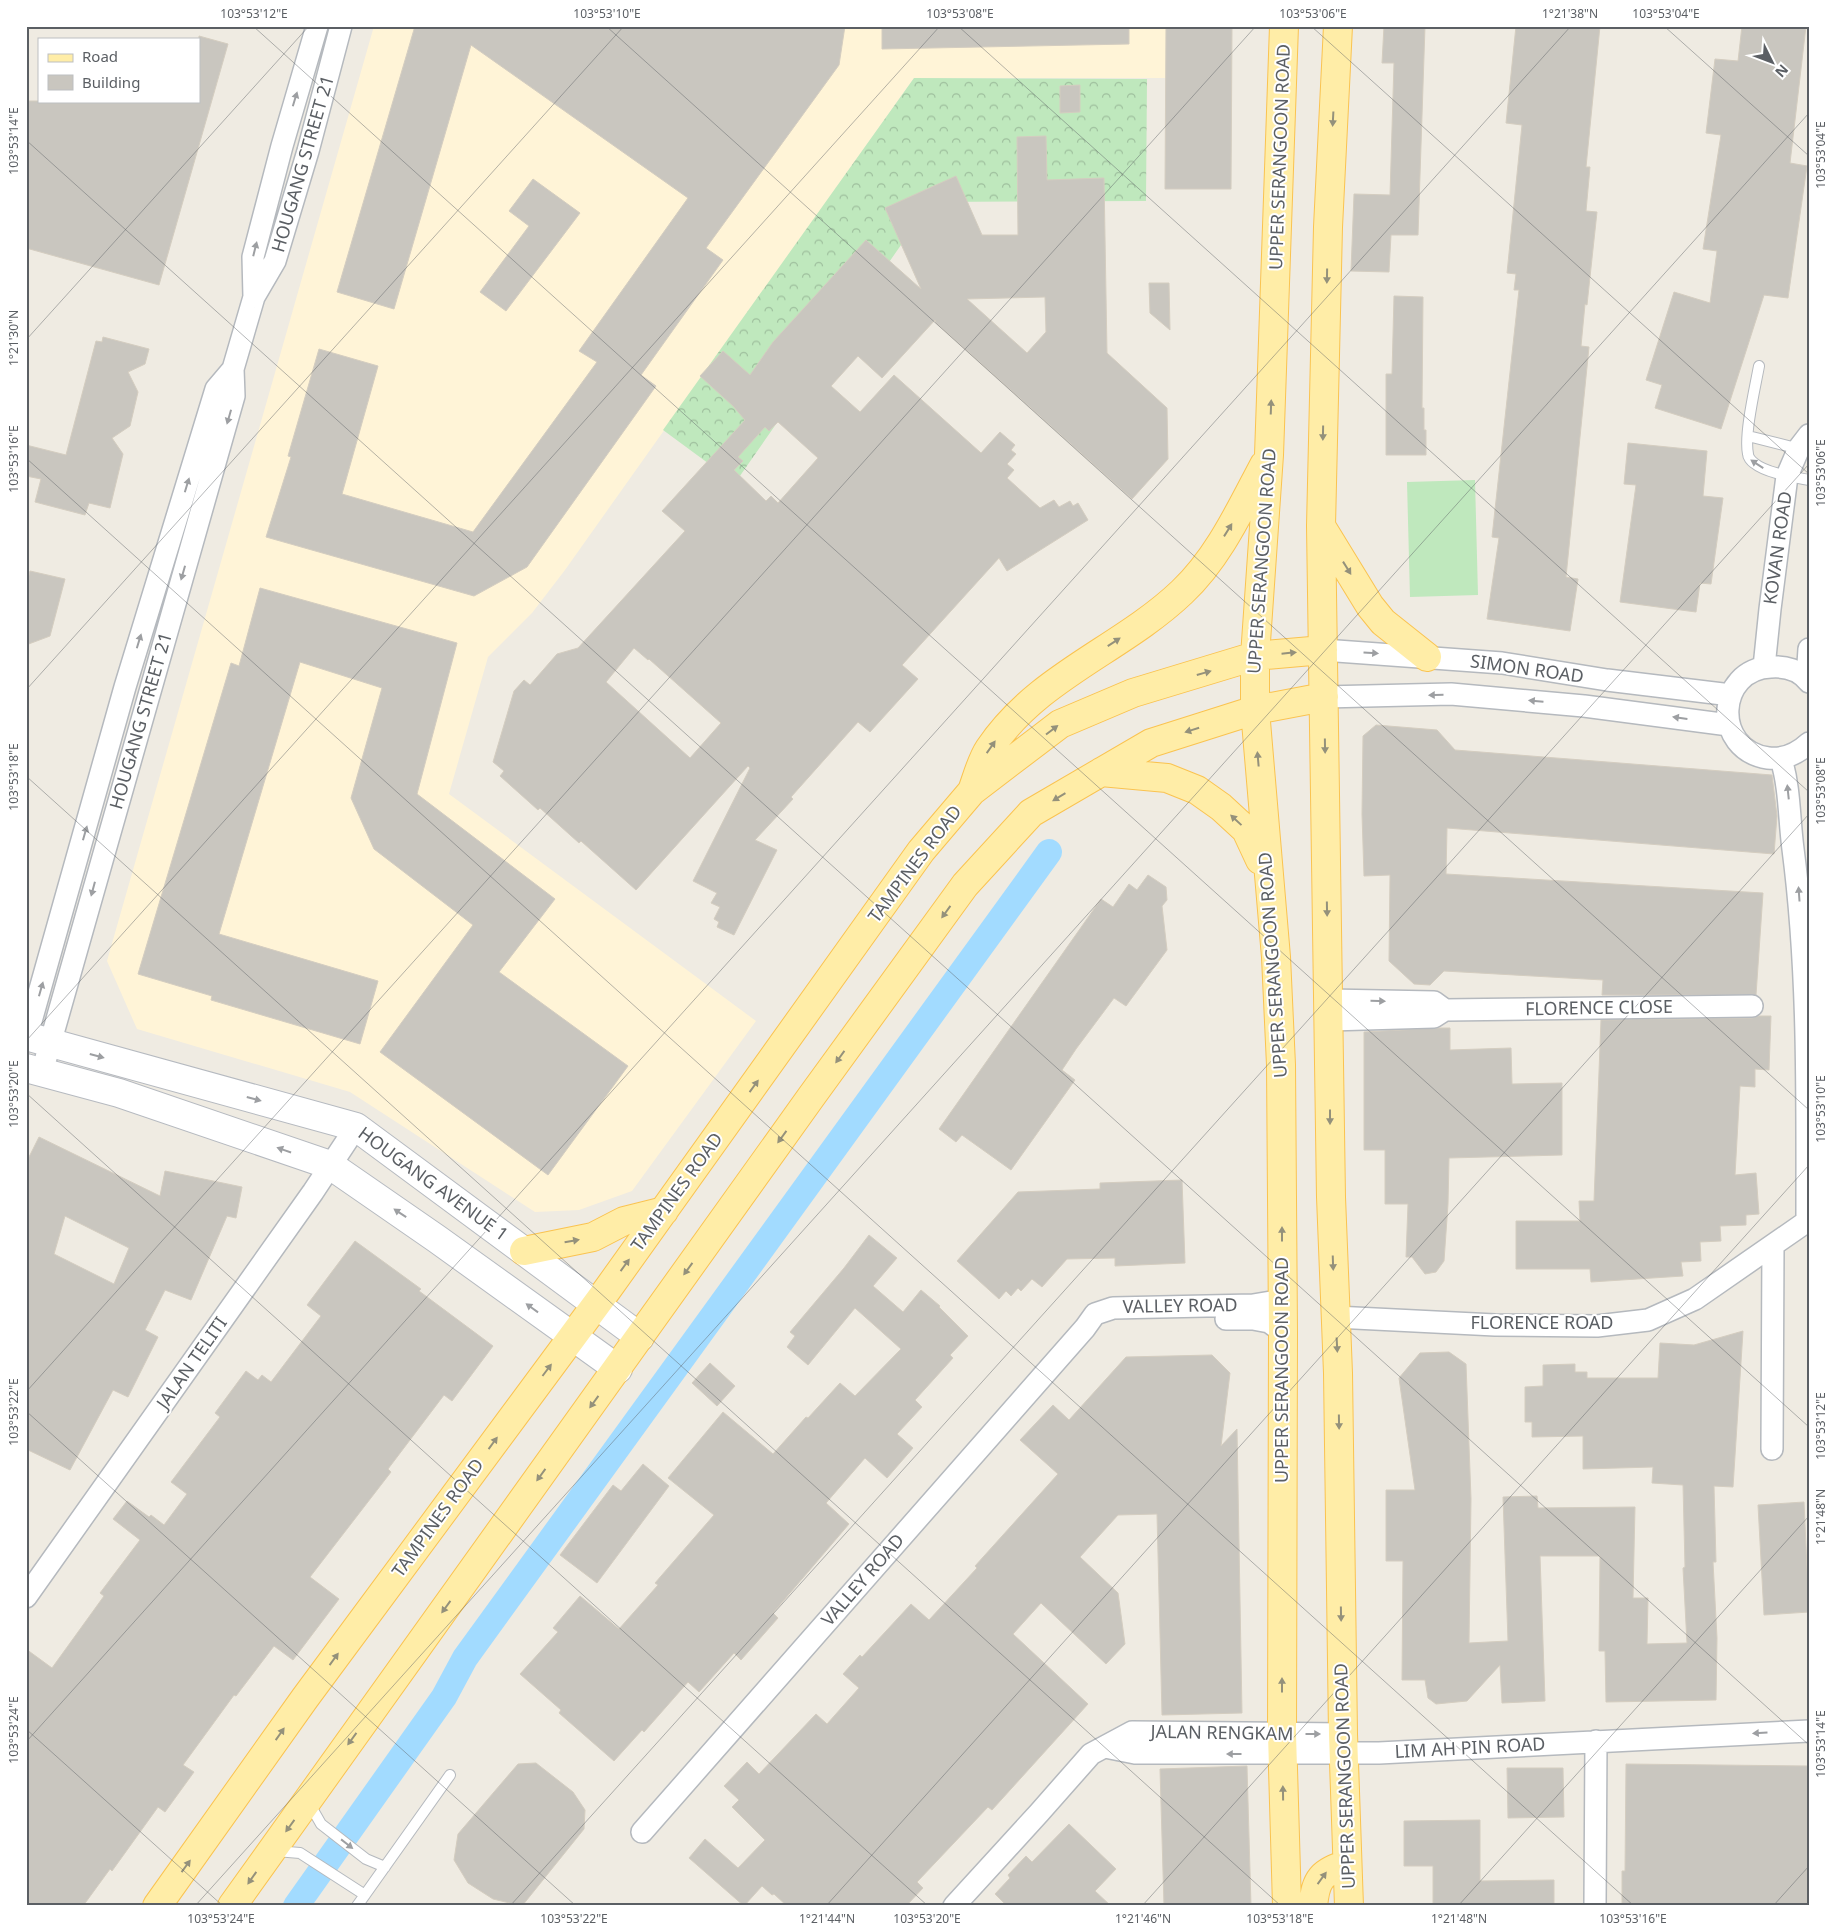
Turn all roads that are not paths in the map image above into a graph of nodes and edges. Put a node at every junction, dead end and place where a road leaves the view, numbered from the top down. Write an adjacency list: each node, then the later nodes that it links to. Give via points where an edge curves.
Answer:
1 (317, 26): 5 (street, HOUGANG STREET 21, one-way to 1, via 253,257)
2 (341, 26): 5 (street, HOUGANG STREET 21, via 276,261)
3 (1284, 26): 9 (main road, UPPER SERANGOON ROAD, one-way to 3)
4 (1338, 26): 12 (main road, UPPER SERANGOON ROAD, one-way to 12, via 1328,227)
5 (254, 297): 32 (street, HOUGANG STREET 21, via 233,370 234,396)
6 (1759, 366): 7 (lane)
7 (1748, 436): 8 (lane); 10 (lane, one-way to 7, via 1753,462 1748,456)
8 (1806, 444): 10 (street, KOVAN ROAD)
9 (1269, 455): 15 (main road, UPPER SERANGOON ROAD); 26 (main road, one-way to 9, via 988,750 1018,713 1067,672 1147,620 1199,574 1230,529)
10 (1787, 476): 11 (lane); 17 (street, KOVAN ROAD)
11 (1809, 480)
12 (1321, 526): 14 (main road, UPPER SERANGOON ROAD); 16 (main road, one-way to 16, via 1383,622)
13 (1809, 649): 18 (street)
14 (1323, 650): 15 (main road, TAMPINES ROAD, one-way to 14); 16 (street, SIMON ROAD, one-way to 16); 20 (main road, UPPER SERANGOON ROAD)
15 (1255, 656): 21 (main road, UPPER SERANGOON ROAD); 26 (main road, TAMPINES ROAD, one-way to 15, via 1060,724 1133,693)
16 (1427, 656): 19 (street, SIMON ROAD, via 1502,663)
17 (1764, 667): 18 (street, via 1781,666 1795,670); 19 (street, via 1745,676)
18 (1808, 680)
19 (1730, 695): 22 (street)
20 (1324, 697): 21 (main road); 22 (street, SIMON ROAD, one-way to 20, via 1584,706 1460,695); 31 (main road, UPPER SERANGOON ROAD, one-way to 31)
21 (1255, 710): 25 (main road, one-way to 25, via 1151,743); 27 (main road, UPPER SERANGOON ROAD, one-way to 21)
22 (1729, 725): 24 (street, via 1746,750 1759,756)
23 (1809, 743): 24 (street)
24 (1781, 759): 28 (street, one-way to 24, via 1786,777)
25 (1101, 772): 27 (main road, one-way to 25, via 1246,830 1196,790 1167,778); 46 (main road, one-way to 46, via 1032,813 965,885)
26 (972, 791): 36 (main road, TAMPINES ROAD, one-way to 26, via 922,851)
27 (1268, 877): 40 (main road, UPPER SERANGOON ROAD, one-way to 27, via 1281,1065)
28 (1806, 960): 29 (street)
29 (1807, 993): 37 (street)
30 (1752, 1006): 31 (street, FLORENCE CLOSE, via 1445,1010 1434,1002)
31 (1329, 1010): 42 (main road, UPPER SERANGOON ROAD, one-way to 42)
32 (32, 1039): 33 (street, HOUGANG STREET 21); 34 (main road, HOUGANG AVENUE 1, one-way to 34)
33 (34, 1070): 35 (main road, one-way to 33, via 119,1093)
34 (356, 1127): 35 (street, JALAN TELITI); 39 (main road, HOUGANG AVENUE 1)
35 (330, 1166): 45 (main road, one-way to 35); 49 (street, JALAN TELITI)
36 (664, 1210): 39 (main road, one-way to 36, via 593,1237 624,1221); 41 (main road, TAMPINES ROAD, one-way to 36)
37 (1808, 1221): 38 (street, FLORENCE ROAD)
38 (1773, 1245): 42 (street, FLORENCE ROAD, via 1695,1299 1648,1320 1597,1326); 48 (street)
39 (524, 1251): 41 (main road, HOUGANG AVENUE 1)
40 (1283, 1300): 43 (street, VALLEY ROAD, via 1253,1305 1113,1308 1095,1314); 44 (main road, UPPER SERANGOON ROAD)
41 (596, 1304): 45 (main road, TAMPINES ROAD); 46 (main road, HOUGANG AVENUE 1)
42 (1335, 1318): 53 (main road, UPPER SERANGOON ROAD, one-way to 53)
43 (1085, 1328): 44 (street, VALLEY ROAD, via 1122,1319 1253,1319 1269,1322); 56 (street, VALLEY ROAD)
44 (1283, 1332): 52 (main road, UPPER SERANGOON ROAD, one-way to 44)
45 (572, 1336): 47 (main road); 61 (main road, TAMPINES ROAD, one-way to 45, via 311,1690)
46 (640, 1337): 47 (main road)
47 (618, 1369): 55 (main road, one-way to 55)
48 (1772, 1449)
49 (26, 1597)
50 (1809, 1731): 51 (street, LIM AH PIN ROAD, one-way to 51)
51 (1596, 1741): 53 (street, LIM AH PIN ROAD, via 1379,1752); 68 (street)
52 (1282, 1744): 53 (street, JALAN RENGKAM); 64 (street, JALAN RENGKAM, via 1132,1732 1091,1754); 65 (main road, UPPER SERANGOON ROAD, one-way to 52)
53 (1344, 1744): 58 (main road, UPPER SERANGOON ROAD)
54 (450, 1774): 59 (lane)
55 (307, 1801): 57 (main road, one-way to 57); 59 (lane, one-way to 59, via 321,1824 366,1859)
56 (642, 1832)
57 (272, 1850): 60 (lane, via 300,1853); 62 (main road, one-way to 62)
58 (1347, 1864): 66 (main road, one-way to 58, via 1319,1881 1328,1871); 67 (main road, UPPER SERANGOON ROAD)
59 (385, 1867): 60 (lane)
60 (365, 1895): 63 (lane)
61 (157, 1906)
62 (232, 1906)
63 (357, 1906)
64 (954, 1906)
65 (1287, 1906)
66 (1313, 1906)
67 (1349, 1906)
68 (1595, 1906)

